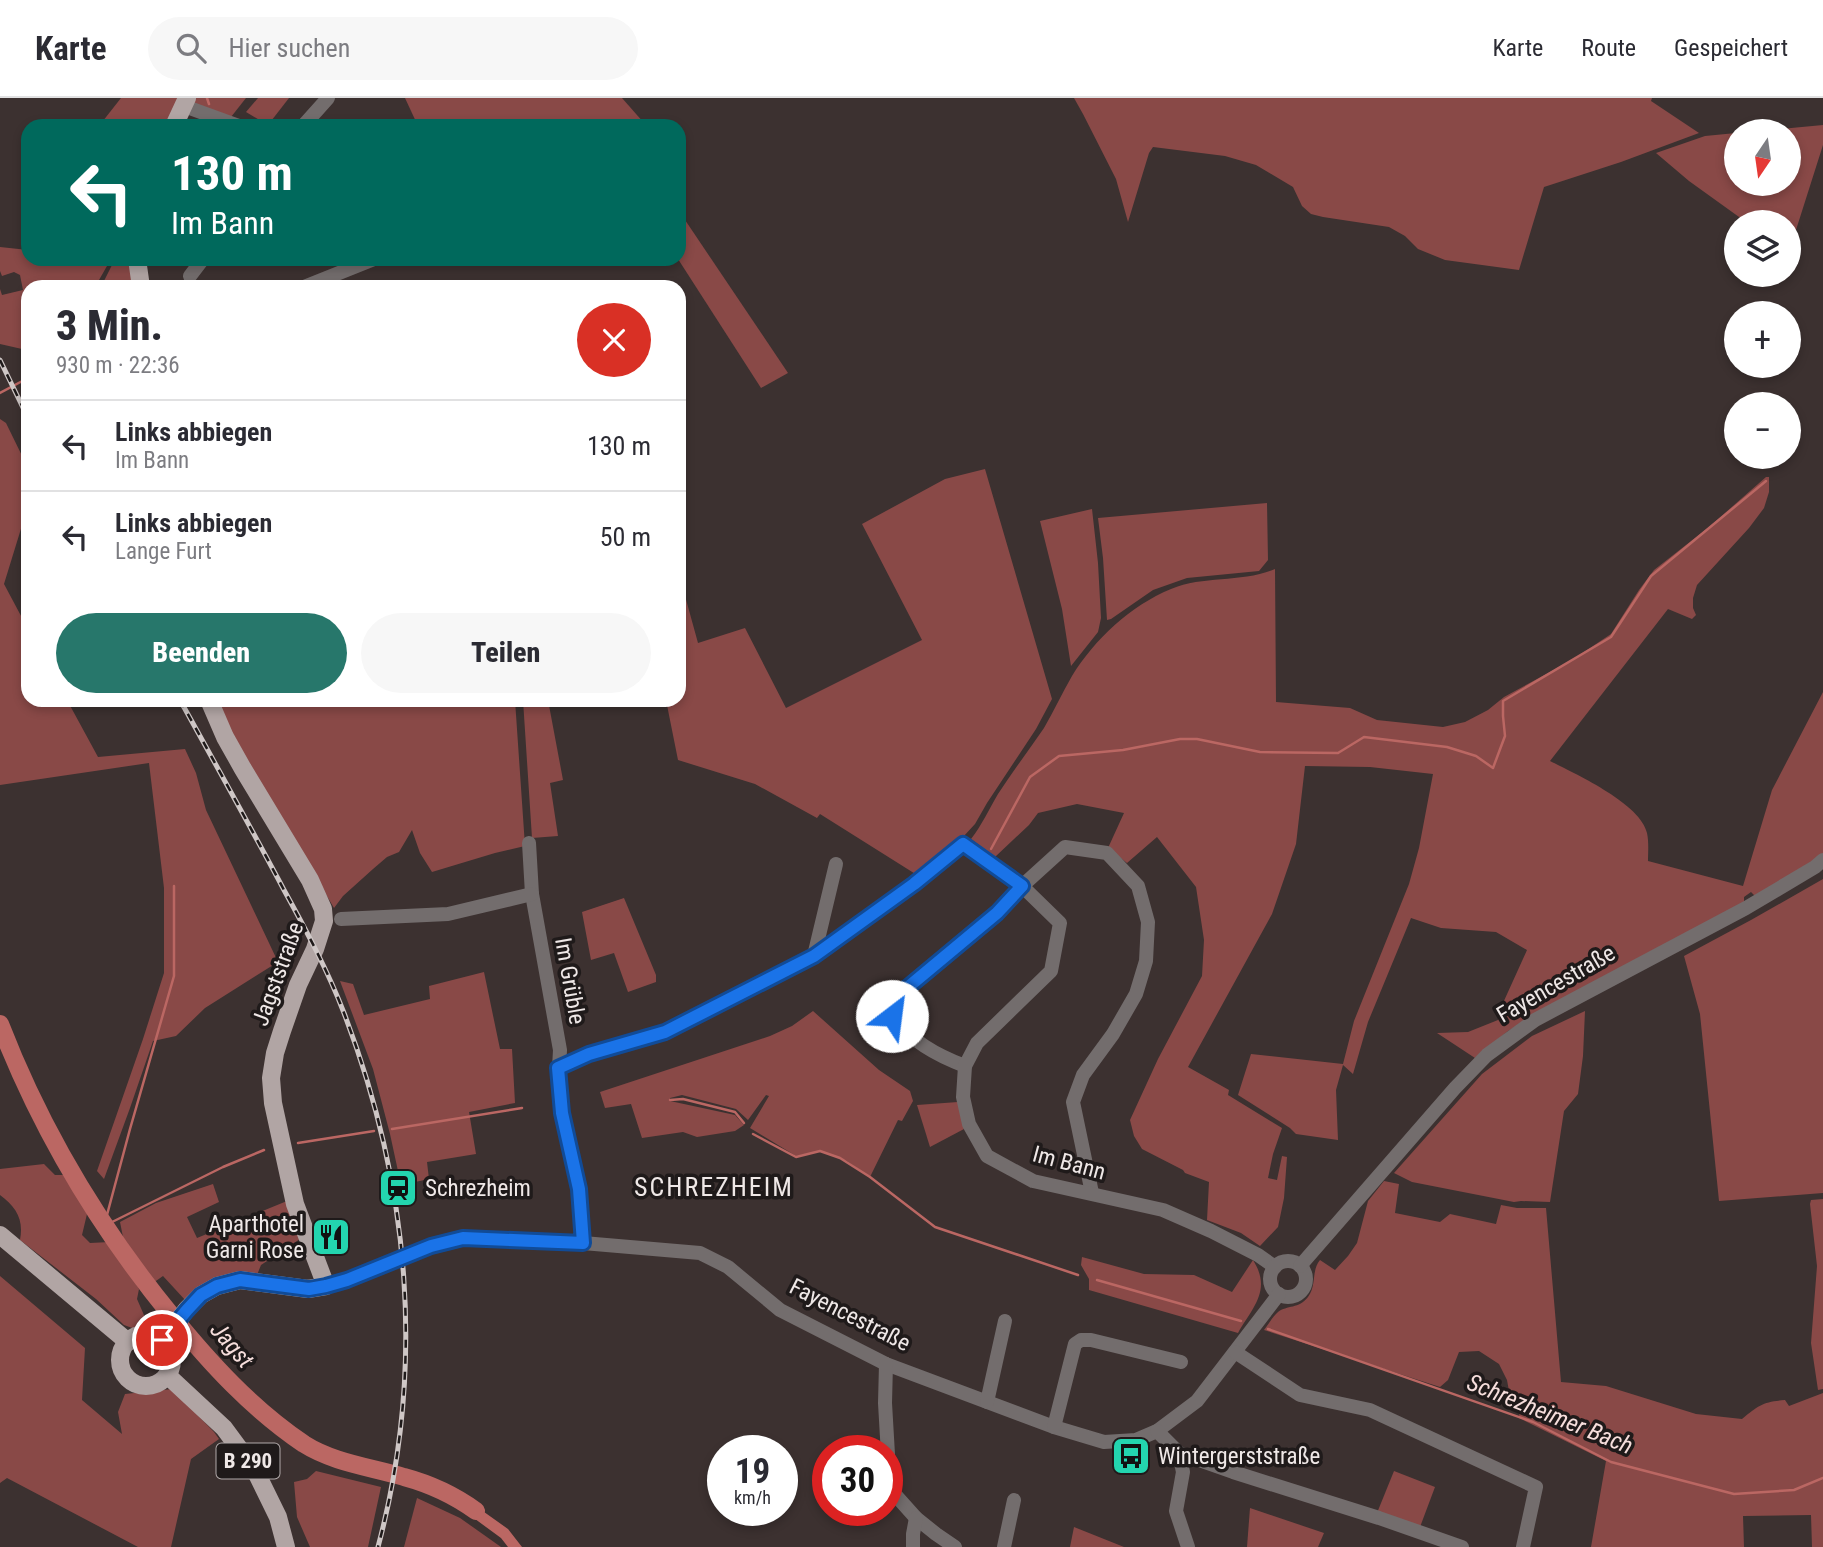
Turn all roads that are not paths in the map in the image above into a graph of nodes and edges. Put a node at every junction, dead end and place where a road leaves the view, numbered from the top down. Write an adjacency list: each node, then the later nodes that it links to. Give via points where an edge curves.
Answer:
1 (328, 98): 5 (street)
2 (185, 102): 3 (main road); 4 (street)
3 (177, 119)
4 (223, 119)
5 (309, 119)
6 (198, 266): 8 (street)
7 (356, 266): 9 (street)
8 (190, 276)
9 (322, 280)
10 (212, 707): 25 (main road, Jagststraße, via 323,909 316,949 298,985 271,1078 295,1204)
11 (529, 843): 15 (street, Im Grüble)
12 (1823, 860): 23 (street, Fayencestraße, via 1746,908 1535,1020 1487,1055)
13 (836, 864): 17 (street)
14 (1022, 886): 17 (street, Im Bann, via 963,844); 18 (street, Im Bann, via 1060,923 1051,971 977,1043); 18 (street, via 997,913 907,988 892,1016 915,1041); 20 (street, via 1065,847 1107,853 1138,886 1148,922 1146,961 1136,994 1083,1075 1073,1102)
15 (532, 894): 16 (street, via 448,915); 19 (street, Im Grüble, via 559,1050)
16 (341, 919)
17 (814, 956): 19 (street, via 665,1032)
18 (965, 1066): 20 (street, Im Bann, via 962,1097 969,1124 987,1156 1033,1181)
19 (558, 1068): 22 (street, Im Grüble, via 562,1113 579,1189)
20 (1092, 1193): 24 (street, Im Bann, via 1163,1210)
21 (0, 1234): 29 (main road)
22 (583, 1243): 25 (street, Fayencestraße, via 463,1238); 32 (street, Fayencestraße, via 699,1253 727,1267 780,1310)
23 (1300, 1266): 24 (street, via 1284,1262); 26 (street, Fayencestraße, via 1306,1276 1304,1288 1295,1296)
24 (1275, 1267): 26 (street, via 1270,1282)
25 (326, 1286): 28 (main road, Fayencestraße, via 309,1289 240,1280 217,1286 201,1295)
26 (1279, 1294): 30 (street, Fayencestraße)
27 (1005, 1321): 34 (street)
28 (166, 1336): 29 (main road, via 141,1335); 33 (main road, via 172,1360)
29 (128, 1342): 33 (main road, via 120,1365 129,1380 153,1385)
30 (1235, 1352): 36 (street, Fayencestraße, via 1196,1401); 46 (street, via 1300,1395 1370,1410 1536,1487)
31 (1181, 1362): 35 (street, via 1081,1340 1075,1344)
32 (886, 1364): 34 (street, Fayencestraße); 39 (street, via 890,1489)
33 (167, 1375): 40 (main road, B 290, via 224,1428 255,1470 278,1517)
34 (987, 1402): 35 (street, Fayencestraße)
35 (1054, 1427): 36 (street, Fayencestraße, via 1104,1442 1136,1440)
36 (1157, 1431): 37 (street)
37 (1179, 1453): 44 (street, via 1183,1472 1176,1511); 45 (street)
38 (1014, 1500): 43 (street)
39 (916, 1518): 41 (street); 42 (street)
40 (285, 1547)
41 (914, 1547)
42 (955, 1547)
43 (1004, 1547)
44 (1188, 1547)
45 (1462, 1547)
46 (1523, 1547)

